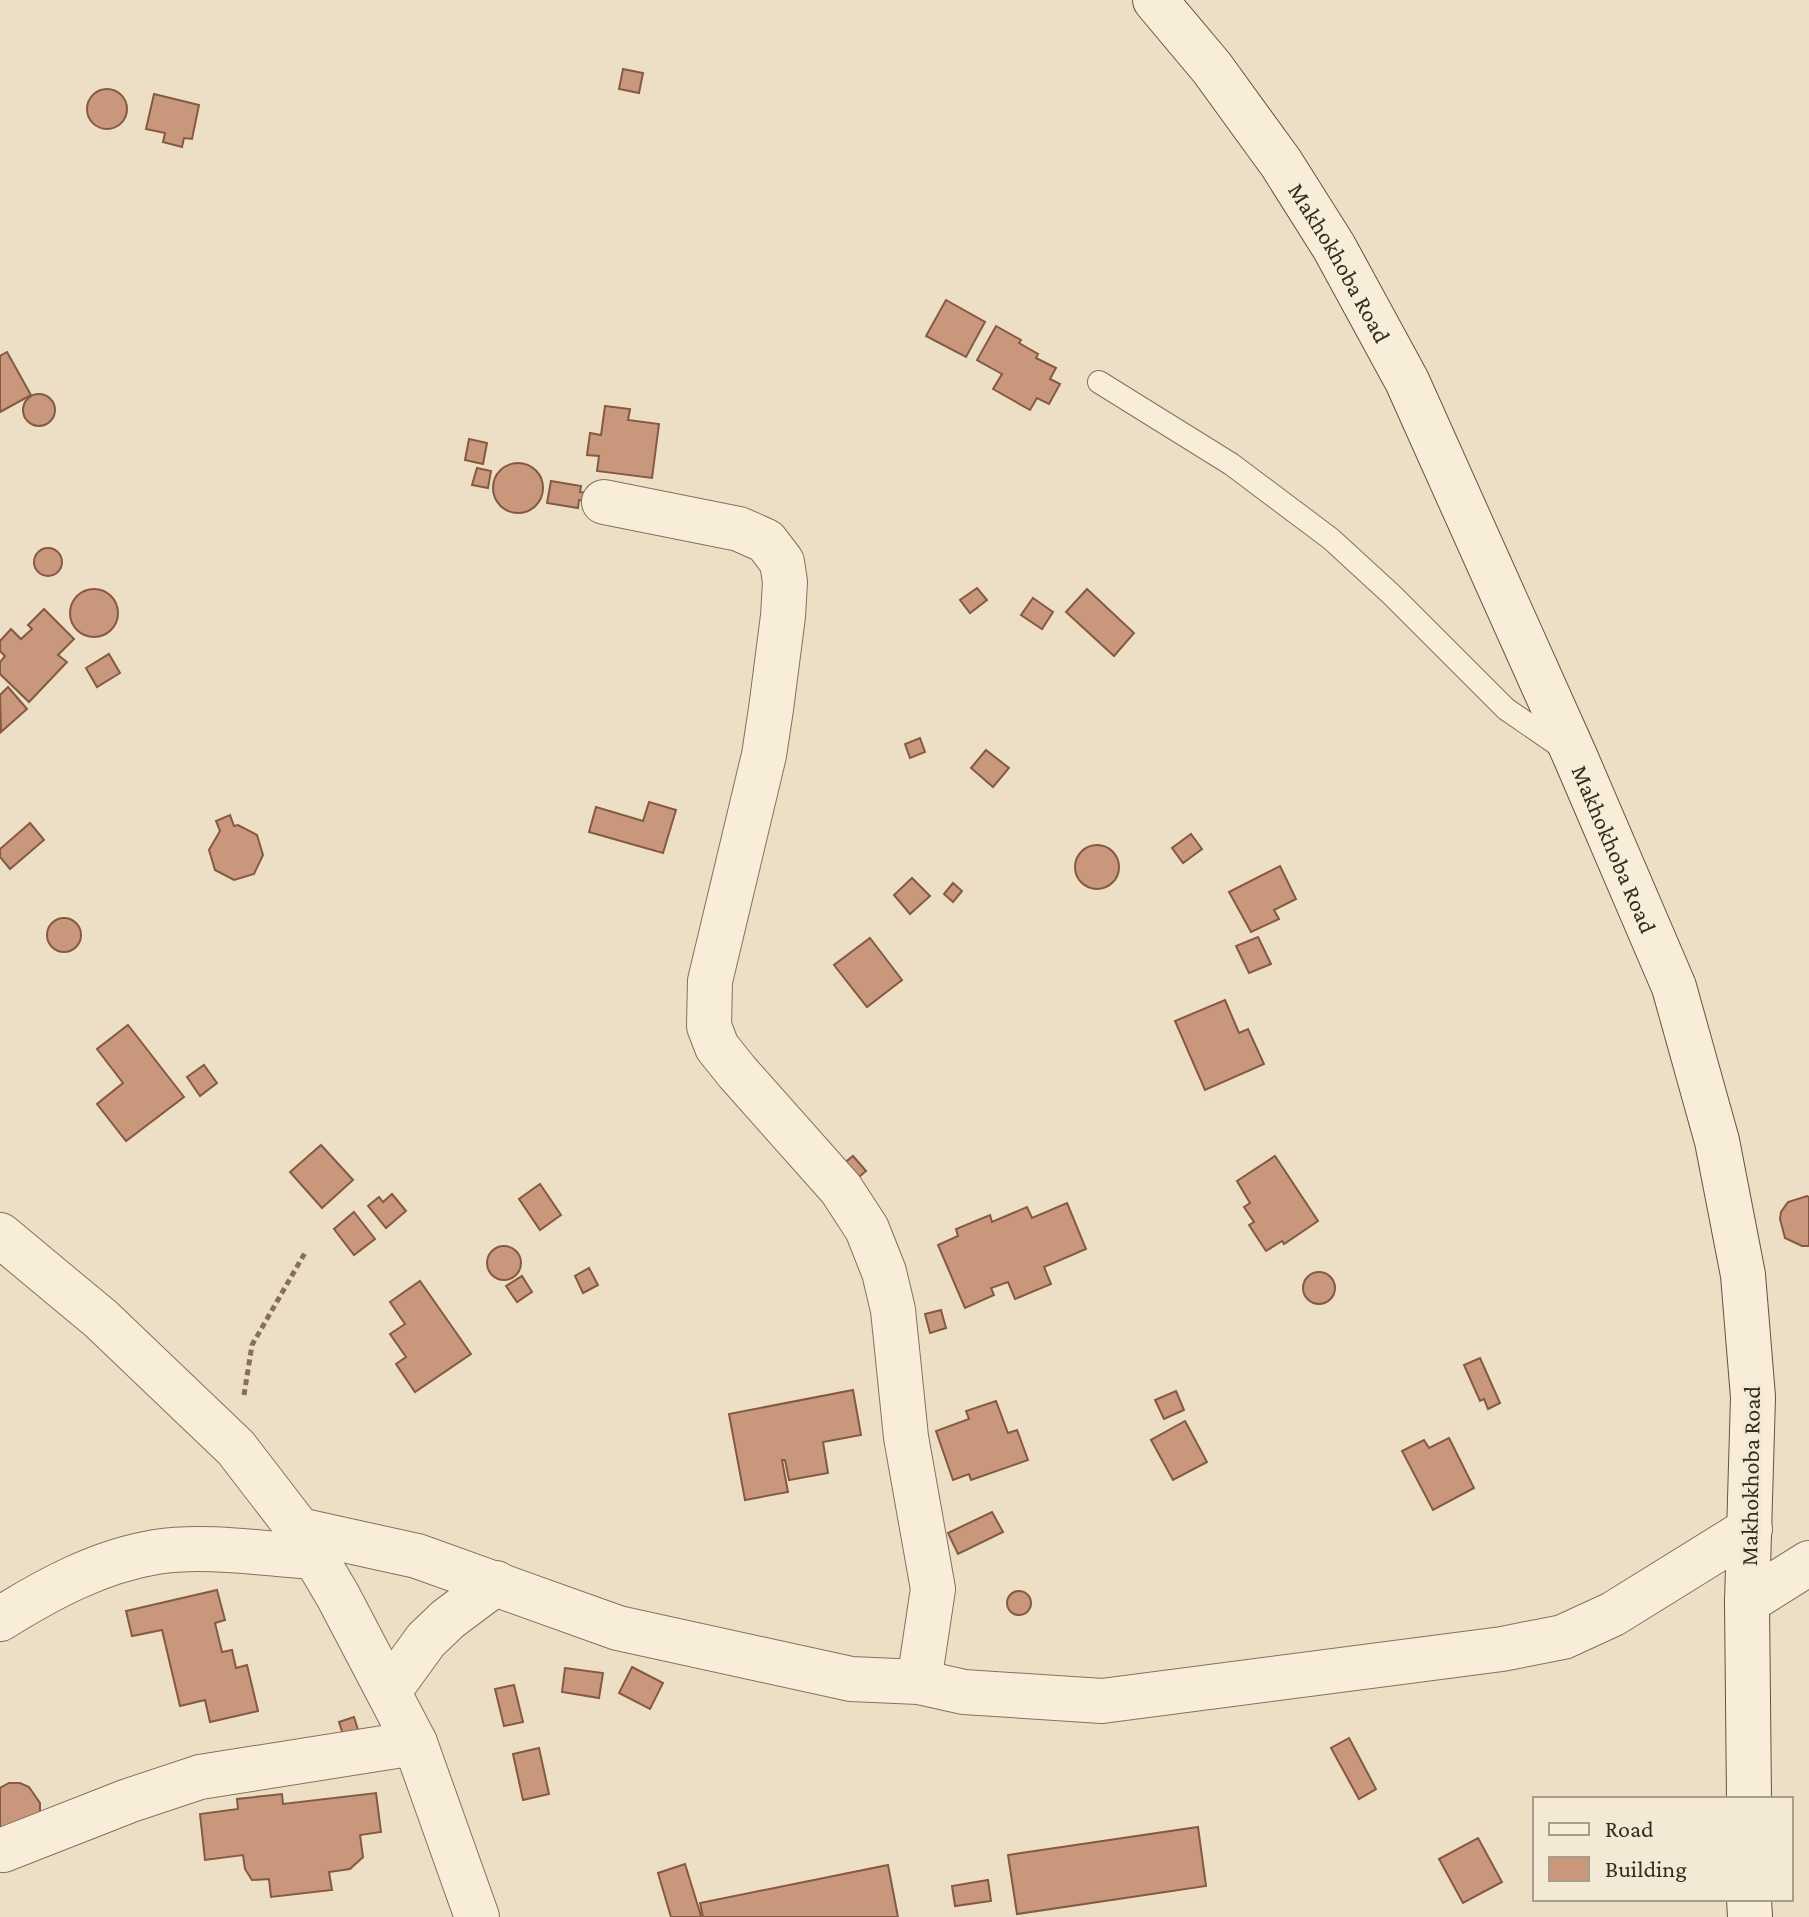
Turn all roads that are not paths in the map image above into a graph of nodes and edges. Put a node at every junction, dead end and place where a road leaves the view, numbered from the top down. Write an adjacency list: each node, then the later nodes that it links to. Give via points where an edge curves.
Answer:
1 (1155, 0): 4 (street, Makhokhoba Road, via 1281,163 1334,247 1407,381)
2 (1099, 382): 4 (lane, via 1231,464 1331,539 1506,709)
3 (604, 502): 12 (street, via 739,529 766,541 782,562 783,616 764,755 710,981 709,1026 717,1047 737,1072 841,1189 867,1229 884,1272 933,1589)
4 (1575, 756): 6 (street, Makhokhoba Road, via 1674,987 1717,1141 1743,1275 1753,1397)
5 (0, 1235): 7 (street, via 101,1319 236,1448)
6 (1750, 1529): 10 (street, Makhokhoba Road); 12 (street, via 1613,1614 1563,1637 1532,1643 1102,1701 964,1692)
7 (307, 1544): 9 (street, via 417,1556); 11 (street, via 122,1558 70,1579); 13 (street)
8 (1809, 1563): 10 (street)
9 (496, 1583): 12 (street, via 618,1628 851,1679); 13 (street, via 426,1640)
10 (1747, 1602): 15 (street, Makhokhoba Road)
11 (0, 1619)
12 (919, 1682)
13 (389, 1691): 14 (street)
14 (415, 1743): 16 (street, via 200,1777); 17 (street)
15 (1749, 1797)
16 (3, 1850)
17 (477, 1917)

